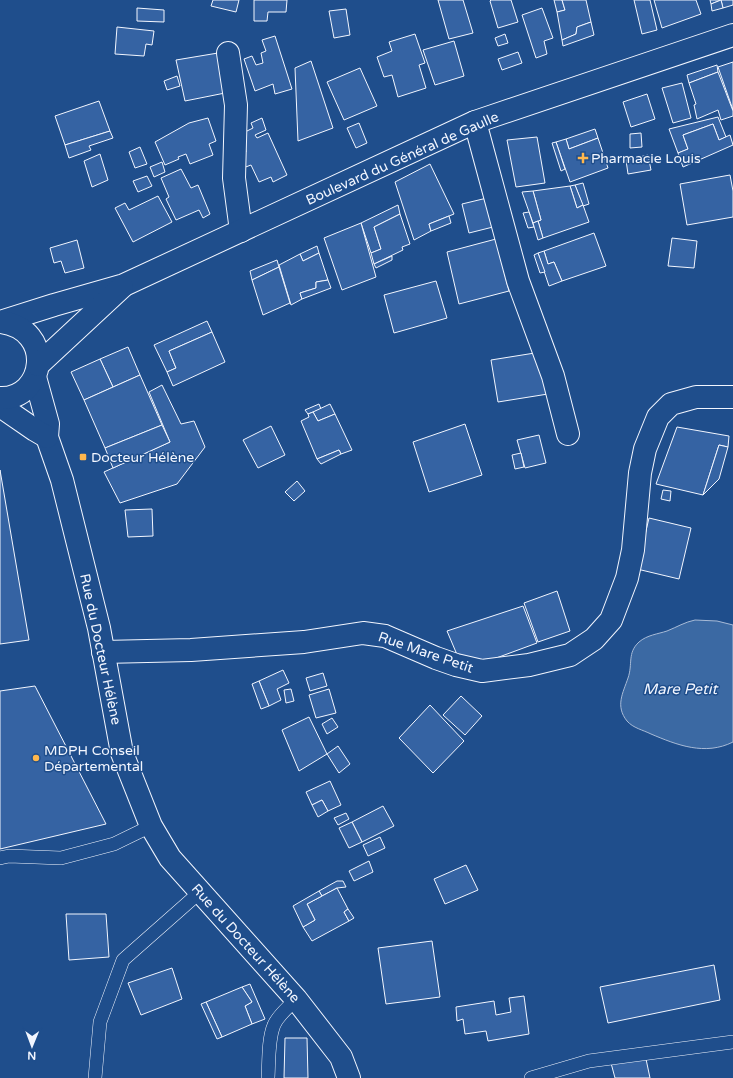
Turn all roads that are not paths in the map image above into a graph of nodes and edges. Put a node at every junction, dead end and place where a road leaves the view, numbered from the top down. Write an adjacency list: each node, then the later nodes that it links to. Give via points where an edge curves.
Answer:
1 (733, 35): 3 (street, Boulevard du Général de Gaulle)
2 (228, 52): 4 (street, via 236,105 234,178)
3 (475, 122): 4 (street, Boulevard du Général de Gaulle); 11 (street, via 518,281 553,376)
4 (241, 231): 5 (street, Boulevard du Général de Gaulle)
5 (124, 285): 6 (street); 7 (street)
6 (0, 322): 7 (street, Rue du Docteur Hélène, via 13,324 24,330 33,340 38,352)
7 (36, 371): 9 (street, via 27,387 17,394); 12 (street, Rue du Docteur Hélène, via 48,424)
8 (733, 397): 13 (street, Rue Mare Petit, via 696,397 671,404 658,417 645,449 640,473 633,550 622,592 611,620 594,639 570,655 528,666 482,671 436,658 384,636 363,633 304,642 191,650)
9 (0, 398)
10 (0, 406): 12 (street)
11 (568, 434)
12 (47, 437): 13 (street, Rue du Docteur Hélène, via 62,480)
13 (103, 652): 14 (street, Rue du Docteur Hélène, via 122,753)
14 (151, 826): 15 (lane, via 114,844 61,858); 16 (street, Rue du Docteur Hélène, via 170,858)
15 (0, 858)
16 (200, 892): 17 (street, Rue du Docteur Hélène); 19 (lane, via 123,960 100,1022)
17 (296, 999): 20 (lane, via 274,1025); 21 (street, Rue du Docteur Hélène, via 341,1057)
18 (733, 1042): 22 (lane, via 588,1061)
19 (95, 1078)
20 (268, 1078)
21 (349, 1078)
22 (532, 1078)

